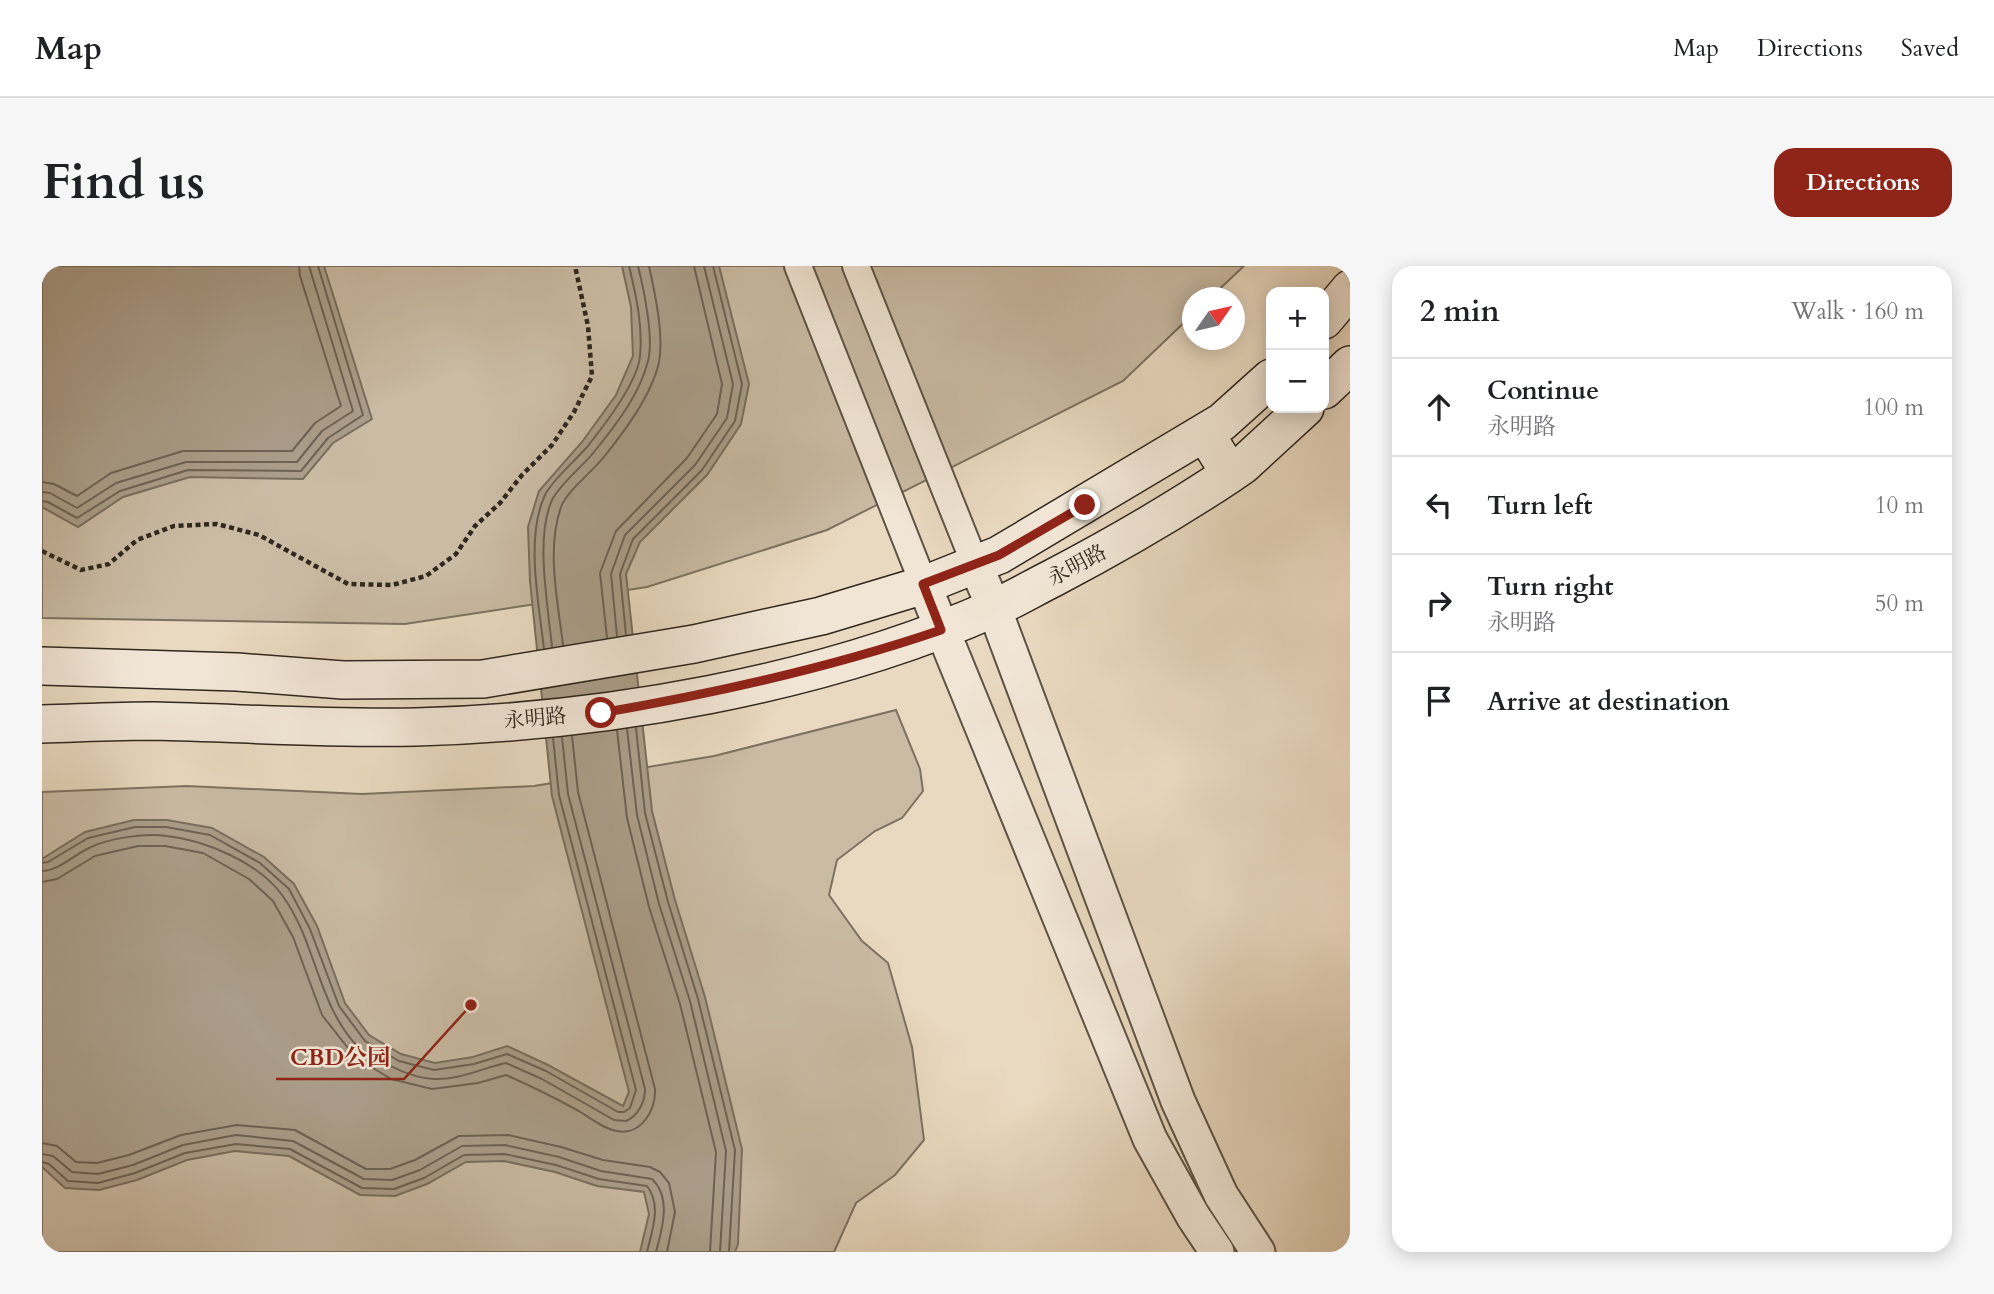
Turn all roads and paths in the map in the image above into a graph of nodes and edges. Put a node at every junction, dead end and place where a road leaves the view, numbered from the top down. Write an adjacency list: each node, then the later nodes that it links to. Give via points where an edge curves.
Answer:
1 (575, 266): 12 (path, via 588,326 592,376 552,444 475,526 456,554 426,576 392,585 348,584 259,536 217,524 174,527 137,540 109,564 81,570)
2 (798, 266): 14 (street)
3 (856, 266): 13 (street)
4 (1350, 289): 5 (main road)
5 (1329, 314)
6 (1350, 365): 8 (main road)
7 (1266, 382): 10 (main road)
8 (1329, 385)
9 (1300, 413): 11 (main road, 永明路)
10 (1205, 433): 11 (main road); 13 (main road, via 999,555)
11 (1230, 474): 15 (main road, 永明路, via 1173,513)
12 (42, 551)
13 (975, 564): 14 (main road); 15 (street)
14 (923, 584): 16 (street); 17 (main road, via 821,616 694,645 483,678 343,680)
15 (994, 608): 16 (main road, 永明路); 20 (street, via 1178,1101 1220,1195)
16 (941, 630): 18 (main road, 永明路, via 801,673 601,713 415,727 152,721); 19 (street, via 1150,1139)
17 (42, 666)
18 (42, 724)
19 (1217, 1252)
20 (1258, 1252)

